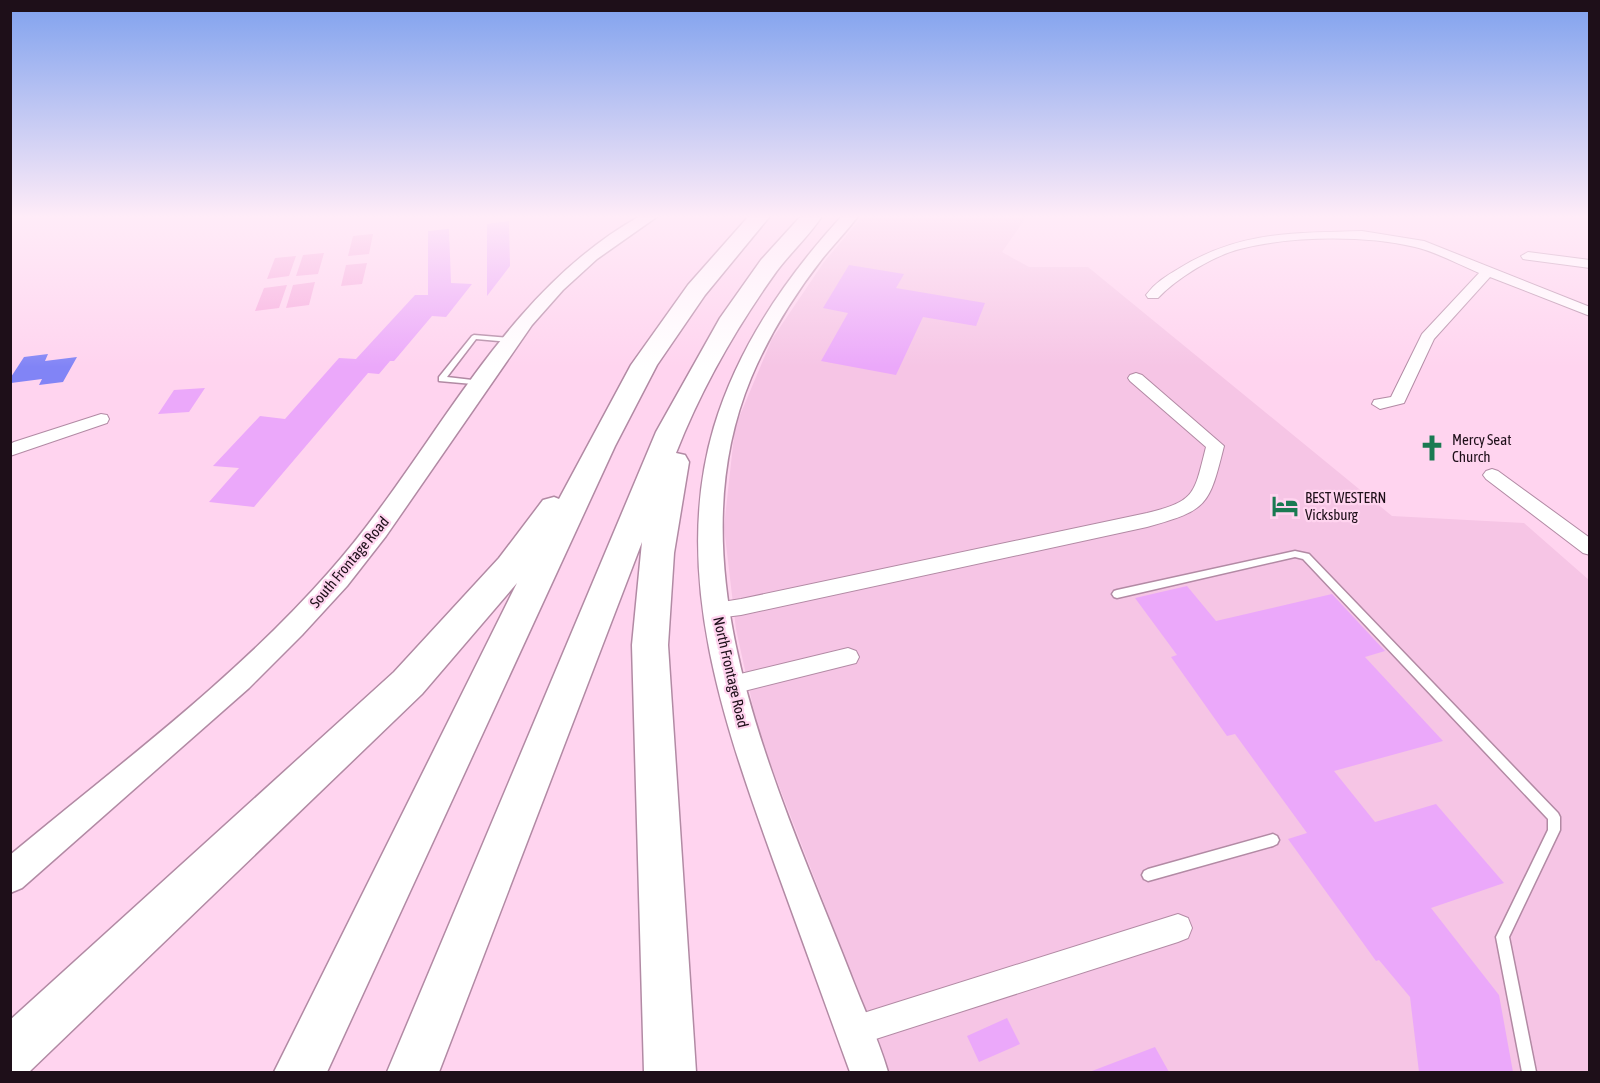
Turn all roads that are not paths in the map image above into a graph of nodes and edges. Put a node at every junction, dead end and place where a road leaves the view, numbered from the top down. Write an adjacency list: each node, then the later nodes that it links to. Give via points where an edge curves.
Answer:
1 (575, 267): 10 (street, South Frontage Road)
2 (716, 267): 16 (highway, via 645,365)
3 (769, 267): 11 (highway, via 733,315)
4 (810, 267): 21 (street, North Frontage Road, via 752,357 732,402 712,505 712,569)
5 (1192, 267): 8 (street)
6 (1474, 267): 7 (street)
7 (1487, 272): 9 (street); 14 (street, via 1427,337 1398,400)
8 (1153, 295)
9 (1590, 312)
10 (510, 340): 13 (street, South Frontage Road); 13 (lane, via 474,337 442,380)
11 (700, 371): 31 (highway, via 631,527); 32 (highway, via 674,463 651,592 650,645)
12 (1136, 378): 21 (street, via 1215,446 1201,499 1188,509)
13 (481, 383): 26 (street, South Frontage Road, via 378,530 293,628 239,680)
14 (1380, 404)
15 (101, 419): 17 (street)
16 (600, 446): 29 (highway, via 511,567 408,683); 30 (highway)
17 (10, 451)
18 (1492, 475): 19 (street)
19 (1590, 548)
20 (1117, 594): 34 (lane, via 1295,554 1306,556 1554,818 1554,830 1502,937)
21 (717, 610): 23 (street, North Frontage Road)
22 (848, 657): 23 (street)
23 (732, 685): 28 (street, North Frontage Road, via 753,759)
24 (1273, 840): 25 (lane)
25 (1148, 875)
26 (10, 877)
27 (1178, 927): 28 (street)
28 (854, 1031): 33 (street, North Frontage Road)
29 (10, 1055)
30 (300, 1072)
31 (413, 1072)
32 (670, 1072)
33 (869, 1072)
34 (1528, 1072)

